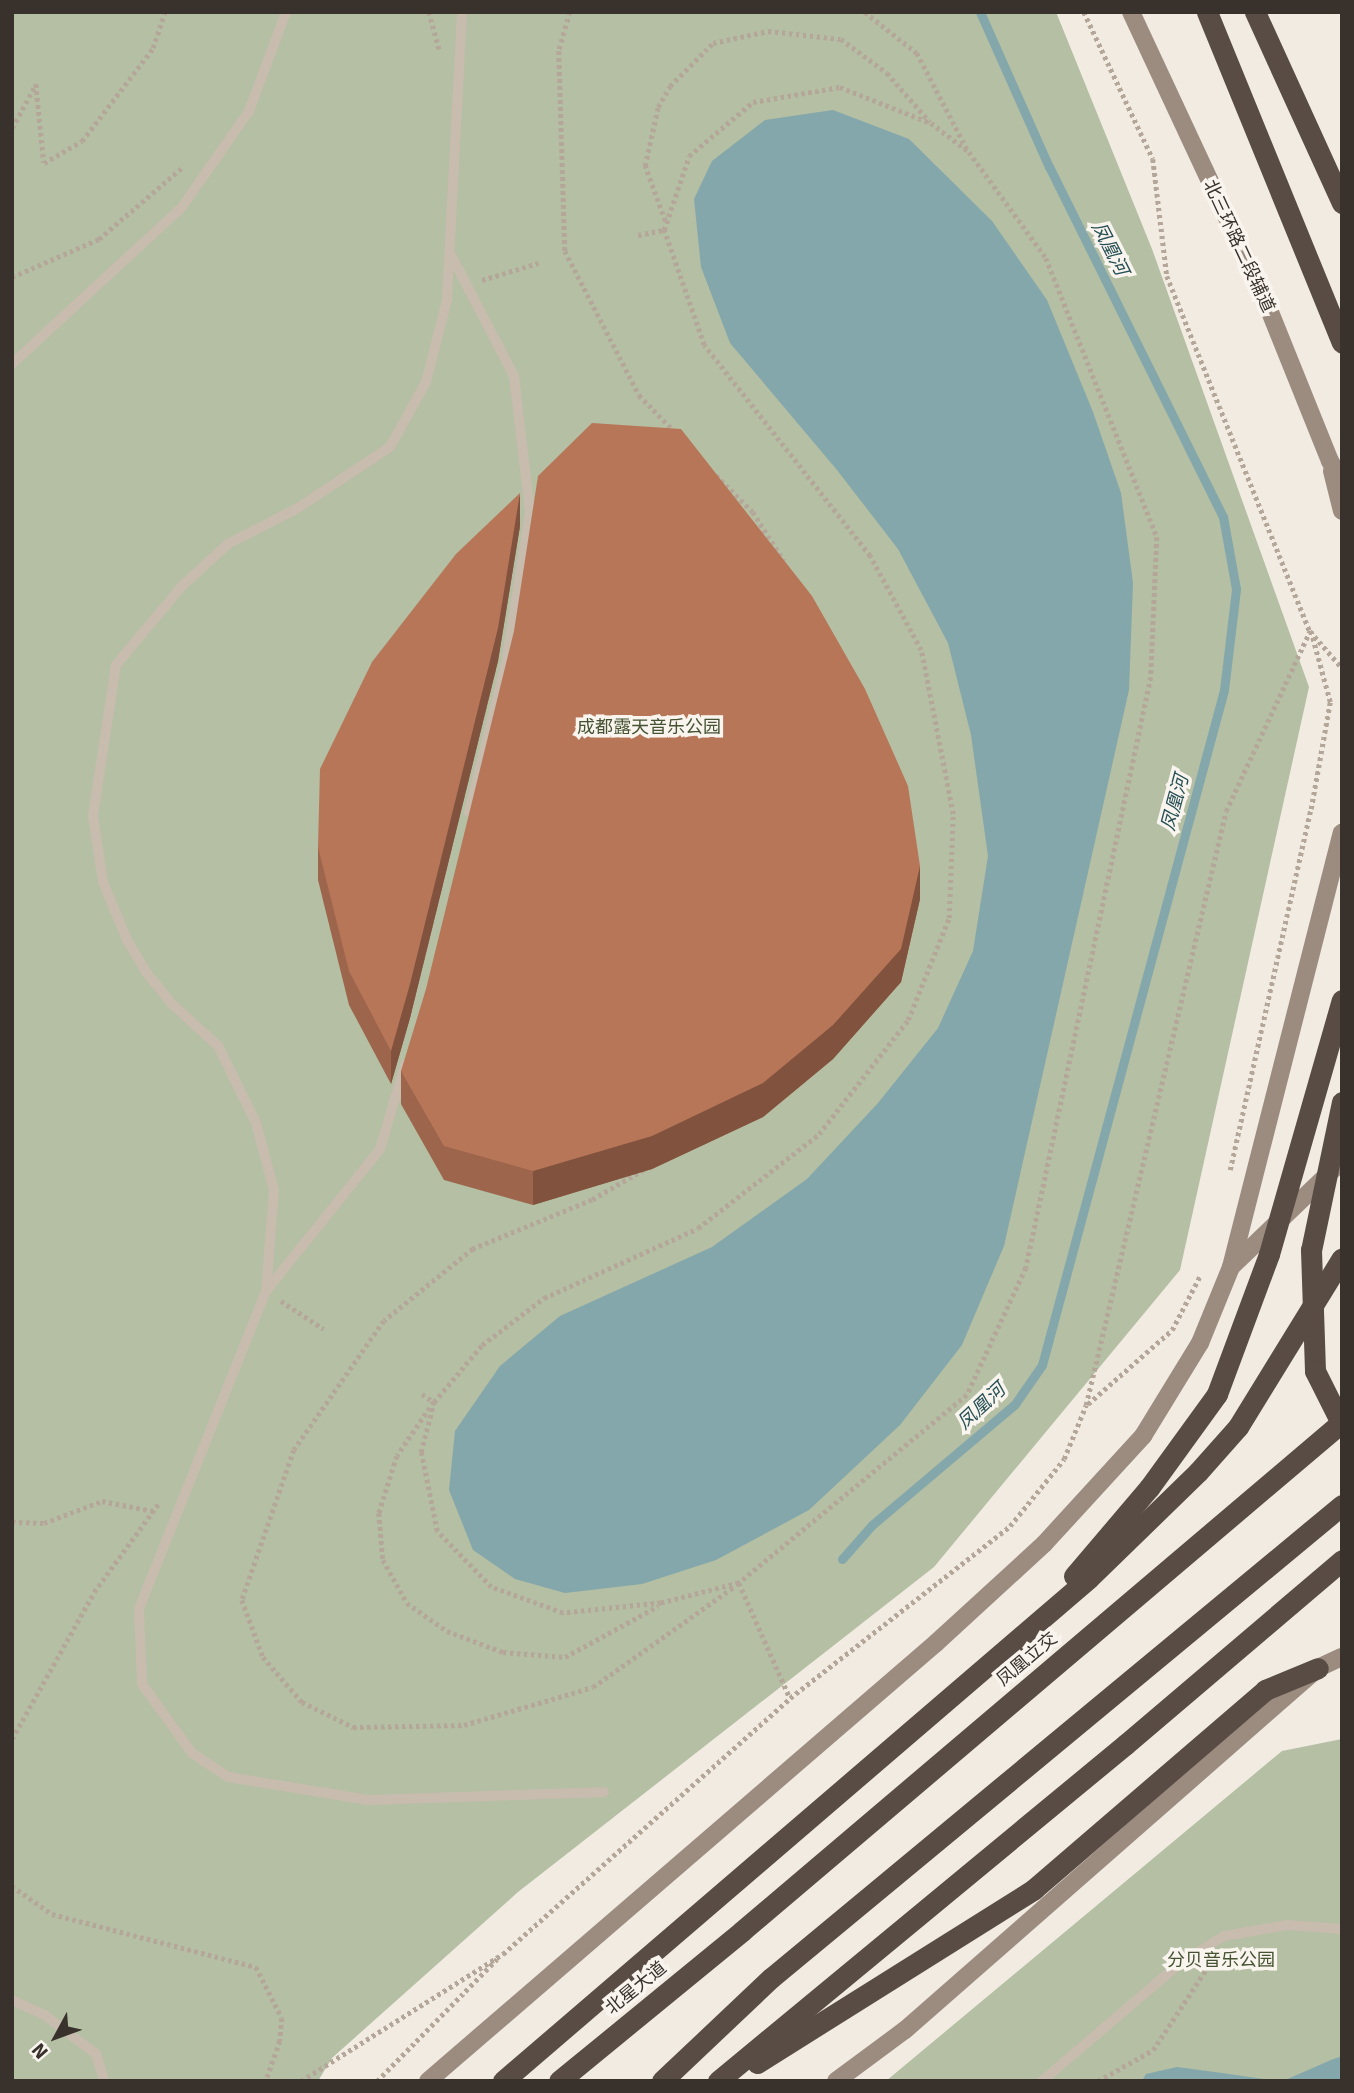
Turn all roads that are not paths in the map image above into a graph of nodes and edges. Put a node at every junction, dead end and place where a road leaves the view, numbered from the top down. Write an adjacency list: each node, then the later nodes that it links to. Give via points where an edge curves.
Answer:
1 (286, 12): 9 (lane, via 249,111 182,207)
2 (462, 12): 7 (lane)
3 (1131, 12): 10 (street, 北三环路二段辅道, via 1264,297)
4 (1207, 12): 8 (highway)
5 (1255, 12): 6 (highway)
6 (1342, 204)
7 (450, 254): 13 (lane, via 513,376 530,512 506,663); 21 (lane, via 447,300 426,382 390,447 298,508 228,544 182,586 116,666 93,816 103,882 146,972 172,1004 218,1046 256,1123 274,1190)
8 (1342, 342)
9 (12, 364)
10 (1330, 461): 11 (street, 北三环路二段辅道); 12 (street)
11 (1342, 482)
12 (1342, 511)
13 (467, 822)
14 (1342, 834): 20 (street)
15 (1342, 1000): 25 (highway, via 1269,1254 1217,1394 1149,1488)
16 (407, 1059): 21 (lane, via 380,1149)
17 (1342, 1102): 22 (highway, via 1311,1250 1315,1371)
18 (1342, 1161): 20 (street)
19 (1342, 1258): 25 (highway, via 1238,1427 1089,1578)
20 (1231, 1267): 33 (street, via 1200,1343 1143,1436 1044,1544 936,1643)
21 (266, 1292): 28 (lane, via 139,1609 142,1684 192,1753 228,1777 368,1800)
22 (1342, 1424): 30 (highway, 凤凰立交)
23 (1342, 1505): 36 (highway, via 771,1978)
24 (1342, 1560): 37 (highway)
25 (1027, 1631): 34 (highway)
26 (1342, 1657): 27 (street)
27 (1318, 1668): 38 (highway, via 1265,1690 1034,1889); 39 (street, via 905,2029)
28 (604, 1792)
29 (1342, 1929): 40 (lane, via 1287,1925 1224,1936 1179,1964)
30 (742, 1931): 35 (highway, 北星大道)
31 (12, 2000): 32 (lane, via 46,2016 96,2054)
32 (104, 2081)
33 (428, 2081)
34 (503, 2081)
35 (559, 2081)
36 (662, 2081)
37 (718, 2081)
38 (729, 2081)
39 (836, 2081)
40 (1042, 2081)

